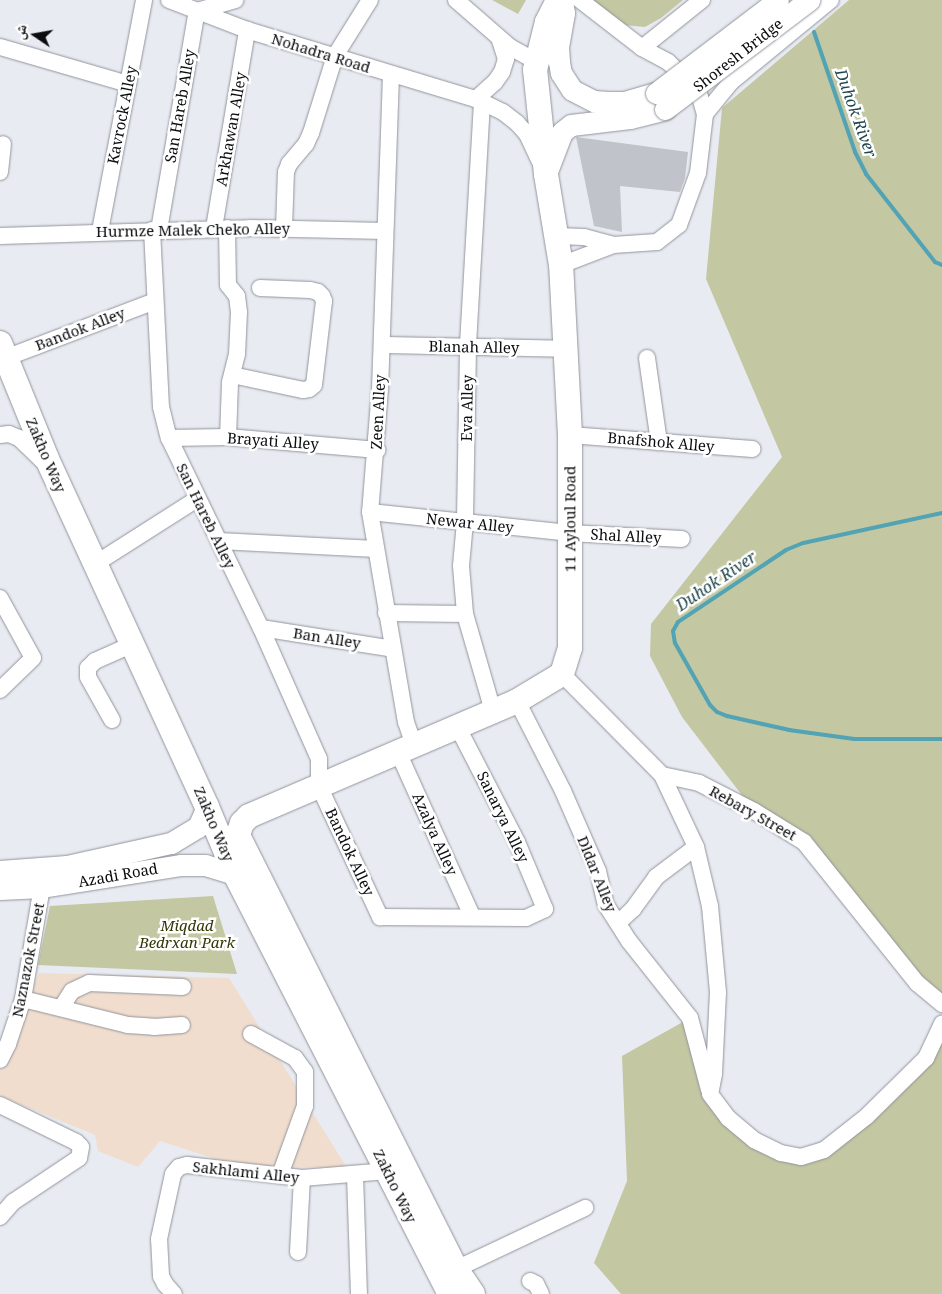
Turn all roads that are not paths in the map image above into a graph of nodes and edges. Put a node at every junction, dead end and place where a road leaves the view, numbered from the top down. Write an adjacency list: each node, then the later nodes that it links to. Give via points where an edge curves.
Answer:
1 (144, 0): 20 (street, Kavrock Alley)
2 (169, 0): 12 (street, Nohadra Road)
3 (235, 0): 12 (street)
4 (370, 0): 17 (street)
5 (456, 0): 14 (street)
6 (560, 0): 18 (highway, 11 Ayloul Road, via 548,22); 22 (main road, via 564,13 559,62 561,73 572,90 594,100 608,102)
7 (580, 0): 16 (street)
8 (702, 0): 16 (street)
9 (778, 0): 22 (main road, Shoresh Bridge, bridge)
10 (809, 0): 22 (main road, Shoresh Bridge, bridge)
11 (831, 0): 23 (street, via 731,82)
12 (197, 11): 13 (street, Nohadra Road); 29 (street, San Hareb Alley)
13 (247, 30): 17 (street, Nohadra Road); 27 (street, Arkhawan Alley)
14 (499, 38): 18 (street); 21 (street, via 506,59 502,72)
15 (0, 47): 20 (street)
16 (642, 48): 23 (street, via 668,62 698,90)
17 (335, 56): 19 (street, Nohadra Road); 28 (street, via 312,133 286,172)
18 (536, 61): 26 (highway, 11 Ayloul Road, via 537,104)
19 (391, 75): 21 (street, Nohadra Road); 31 (street, Zeen Alley)
20 (128, 84): 30 (street, Kavrock Alley)
21 (479, 100): 26 (street, Nohadra Road, via 503,112 527,134); 39 (street, Eva Alley)
22 (660, 101): 26 (main road, via 630,118 571,125 562,132)
23 (705, 114): 34 (street, via 698,173 679,225 657,242)
24 (3, 144): 25 (street)
25 (0, 172)
26 (546, 174): 33 (highway, 11 Ayloul Road)
27 (220, 228): 28 (street, Hurmze Malek Cheko Alley); 29 (street, Hurmze Malek Cheko Alley); 43 (street, Arkhawan Alley, via 228,285 237,296 237,354)
28 (284, 228): 31 (street, Hurmze Malek Cheko Alley)
29 (156, 230): 30 (street, Hurmze Malek Cheko Alley); 37 (street, San Hareb Alley)
30 (100, 231): 32 (street, Hurmze Malek Cheko Alley)
31 (385, 231): 38 (street, Zeen Alley)
32 (0, 236)
33 (557, 236): 34 (street, via 584,237); 35 (highway, 11 Ayloul Road)
34 (613, 245): 35 (street)
35 (561, 265): 40 (highway, 11 Ayloul Road)
36 (260, 288): 43 (street, via 310,290 322,296 314,385 303,390)
37 (155, 301): 41 (street, Bandok Alley); 47 (street, San Hareb Alley, via 161,406)
38 (382, 345): 39 (street, Blanah Alley); 50 (street, Zeen Alley)
39 (468, 348): 40 (street, Blanah Alley); 54 (street, Eva Alley)
40 (566, 349): 45 (highway, 11 Ayloul Road)
41 (2, 354): 51 (highway, Zakho Way)
42 (647, 358): 48 (street)
43 (232, 375): 46 (street, Arkhawan Alley)
44 (0, 435): 51 (street, via 19,438)
45 (570, 435): 48 (street, Bnafshok Alley); 55 (highway, 11 Ayloul Road)
46 (228, 436): 47 (street, Brayati Alley); 50 (street, Brayati Alley)
47 (169, 438): 52 (street, San Hareb Alley)
48 (658, 442): 49 (street, Bnafshok Alley)
49 (752, 449)
50 (377, 450): 53 (street, Zeen Alley)
51 (51, 468): 59 (highway, Zakho Way)
52 (197, 499): 57 (street, San Hareb Alley); 59 (street)
53 (370, 512): 54 (street, Newar Alley); 58 (street, Zeen Alley)
54 (465, 522): 55 (street, Newar Alley); 62 (street, Eva Alley, via 461,566)
55 (569, 533): 56 (street, Shal Alley); 66 (highway, 11 Ayloul Road, via 570,648)
56 (682, 539)
57 (218, 541): 58 (street); 63 (street, San Hareb Alley)
58 (376, 549): 61 (street, Zeen Alley)
59 (94, 564): 64 (highway, Zakho Way)
60 (0, 598): 67 (street, via 33,658)
61 (386, 613): 62 (street); 65 (street, Zeen Alley)
62 (465, 614): 69 (street, Eva Alley)
63 (261, 628): 65 (street, Ban Alley); 75 (street, San Hareb Alley, via 318,759)
64 (131, 645): 70 (street, via 95,660 88,668 88,677); 72 (highway, Zakho Way)
65 (393, 649): 73 (street, Zeen Alley, via 406,722)
66 (562, 674): 68 (highway); 74 (street)
67 (0, 690)
68 (517, 701): 69 (highway); 86 (street, Dldar Alley, via 563,791 598,871 606,905)
69 (493, 711): 71 (highway)
70 (112, 720)
71 (457, 726): 73 (highway); 85 (street, Sanarya Alley, via 517,842 545,909 526,918)
72 (178, 746): 76 (highway, via 189,752 199,764 222,808 242,811); 77 (highway, Zakho Way)
73 (406, 748): 75 (highway); 85 (street, Azalya Alley)
74 (662, 776): 79 (street); 89 (street, Rebary Street, via 699,783 754,811 804,842 917,983)
75 (319, 786): 76 (highway); 85 (street, Bandok Alley, via 380,917)
76 (284, 801): 104 (highway, Zakho Way, via 245,819 239,837)
77 (207, 807): 78 (main road, Azadi Road, via 198,827); 82 (highway, Zakho Way)
78 (171, 843): 80 (main road, via 180,849); 81 (main road, Azadi Road, via 67,866)
79 (696, 847): 86 (street, via 656,876); 95 (street, via 710,906 718,992)
80 (181, 865): 82 (main road, Azadi Road, via 205,865); 83 (main road, Azadi Road)
81 (0, 871)
82 (235, 874): 97 (highway, Zakho Way)
83 (42, 887): 84 (main road, Azadi Road); 88 (street, Naznazok Street)
84 (0, 889)
85 (472, 916)
86 (618, 923): 95 (street, Dldar Alley, via 690,1018)
87 (183, 988): 90 (street, via 89,983 72,991)
88 (23, 999): 90 (street); 94 (street, Naznazok Street)
89 (942, 1004)
90 (61, 1008): 92 (street, via 128,1025)
91 (942, 1023): 95 (street, via 926,1058 867,1116 824,1150 801,1157 781,1153 754,1140 728,1118)
92 (182, 1025)
93 (251, 1034): 99 (street, via 296,1058 305,1072 305,1106)
94 (0, 1060)
95 (710, 1094)
96 (0, 1105): 102 (street, via 81,1147 79,1158 14,1202)
97 (388, 1171): 98 (street, Sakhlami Alley); 108 (highway, Zakho Way)
98 (355, 1174): 100 (street, Sakhlami Alley); 107 (street)
99 (280, 1176): 100 (street, Sakhlami Alley); 106 (street, Sakhlami Alley, via 187,1165 179,1167 173,1174 159,1239 161,1276)
100 (302, 1178): 103 (street)
101 (585, 1208): 104 (street)
102 (0, 1217)
103 (298, 1252)
104 (456, 1269): 109 (highway, Zakho Way)
105 (530, 1280): 110 (street, via 536,1284)
106 (174, 1294)
107 (359, 1294)
108 (450, 1294)
109 (473, 1294)
110 (540, 1294)

